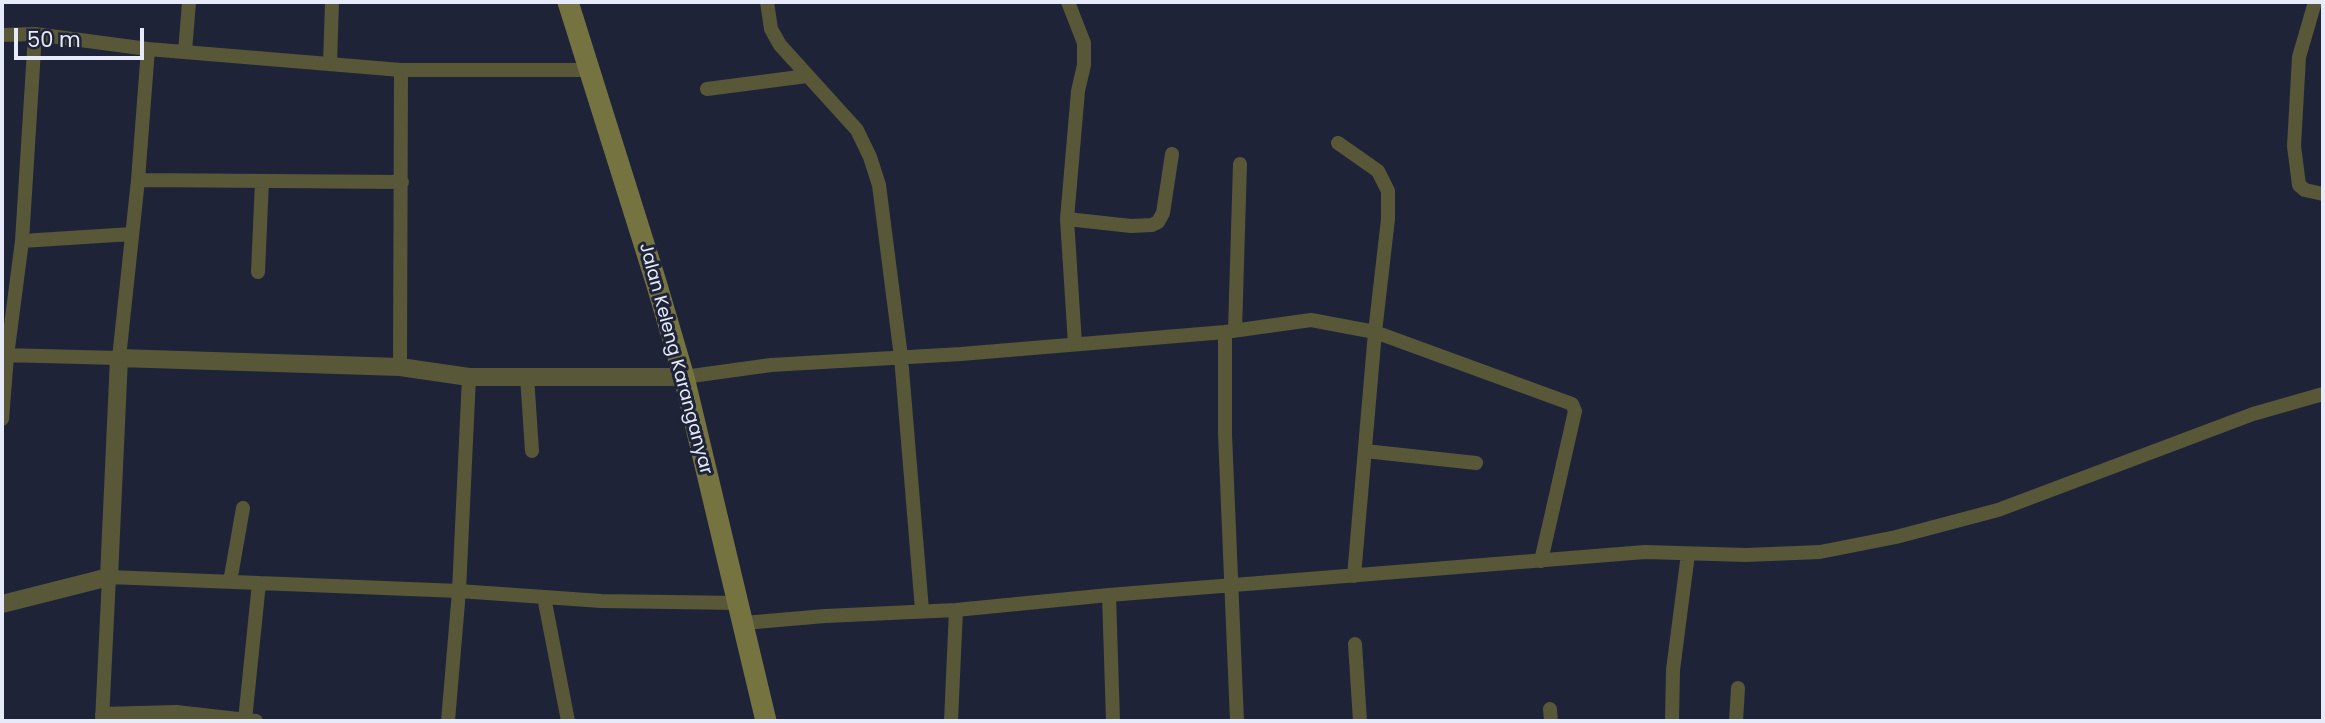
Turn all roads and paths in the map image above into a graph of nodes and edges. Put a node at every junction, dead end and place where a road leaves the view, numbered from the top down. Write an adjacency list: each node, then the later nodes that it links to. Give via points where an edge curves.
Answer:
1 (188, 2): 11 (street)
2 (332, 2): 12 (street)
3 (568, 2): 14 (main road, Jalan Keleng Karanganyar)
4 (767, 2): 15 (street, via 771,29 780,46)
5 (1068, 2): 24 (street, via 1084,43 1084,65)
6 (2317, 2): 7 (street); 23 (street, via 2299,57 2294,146 2299,185)
7 (2323, 6)
8 (35, 34): 9 (street); 10 (street); 26 (street)
9 (2, 35)
10 (148, 49): 11 (street); 20 (street)
11 (185, 52): 12 (street)
12 (330, 64): 13 (street)
13 (401, 70): 14 (street); 22 (street)
14 (588, 70): 37 (main road, Jalan Keleng Karanganyar)
15 (807, 76): 16 (street); 32 (street, via 857,130 870,157 878,185)
16 (707, 89)
17 (1338, 143): 29 (street, via 1378,171 1388,191)
18 (1172, 154): 24 (street, via 1158,222 1130,226)
19 (1240, 164): 28 (street)
20 (138, 180): 21 (street); 25 (street)
21 (262, 181): 22 (street); 27 (street)
22 (402, 182): 34 (street)
23 (2323, 194)
24 (1067, 219): 30 (street)
25 (132, 234): 26 (street); 33 (street)
26 (22, 241): 31 (street)
27 (258, 272)
28 (1230, 331): 29 (street, via 1311,320); 30 (street); 50 (street, via 1225,434)
29 (1375, 332): 40 (street); 45 (street, via 1572,404 1575,411)
30 (1075, 344): 32 (street)
31 (4, 355): 33 (street); 39 (street)
32 (901, 357): 37 (street, via 771,365); 55 (street)
33 (119, 358): 34 (street); 47 (street)
34 (400, 367): 36 (street)
35 (527, 376): 36 (street); 37 (street); 41 (street)
36 (469, 377): 51 (street)
37 (684, 377): 57 (main road, Jalan Keleng Karanganyar)
38 (2323, 394): 44 (street, via 2253,414 1998,510 1896,537 1820,552)
39 (2, 419)
40 (1365, 451): 42 (street); 46 (street)
41 (532, 452)
42 (1476, 463)
43 (243, 508): 48 (street)
44 (1688, 554): 45 (street, via 1645,552); 69 (street, via 1673,670)
45 (1541, 561): 46 (street)
46 (1354, 576): 50 (street)
47 (109, 577): 48 (street); 54 (street); 60 (street)
48 (230, 582): 49 (street)
49 (259, 583): 51 (street); 61 (street)
50 (1232, 587): 52 (street); 67 (street)
51 (458, 591): 53 (street); 62 (street)
52 (1109, 595): 56 (street); 66 (street)
53 (544, 597): 57 (street); 63 (street)
54 (2, 604)
55 (922, 610): 56 (street); 57 (street, via 804,618)
56 (957, 610): 65 (street)
57 (741, 613): 64 (main road, Jalan Keleng Karanganyar)
58 (1355, 644): 68 (street)
59 (1738, 688): 70 (street)
60 (102, 718): 61 (street, via 176,712)
61 (250, 721)
62 (448, 721)
63 (568, 721)
64 (766, 721)
65 (951, 721)
66 (1113, 721)
67 (1237, 721)
68 (1360, 721)
69 (1672, 721)
70 (1736, 721)

